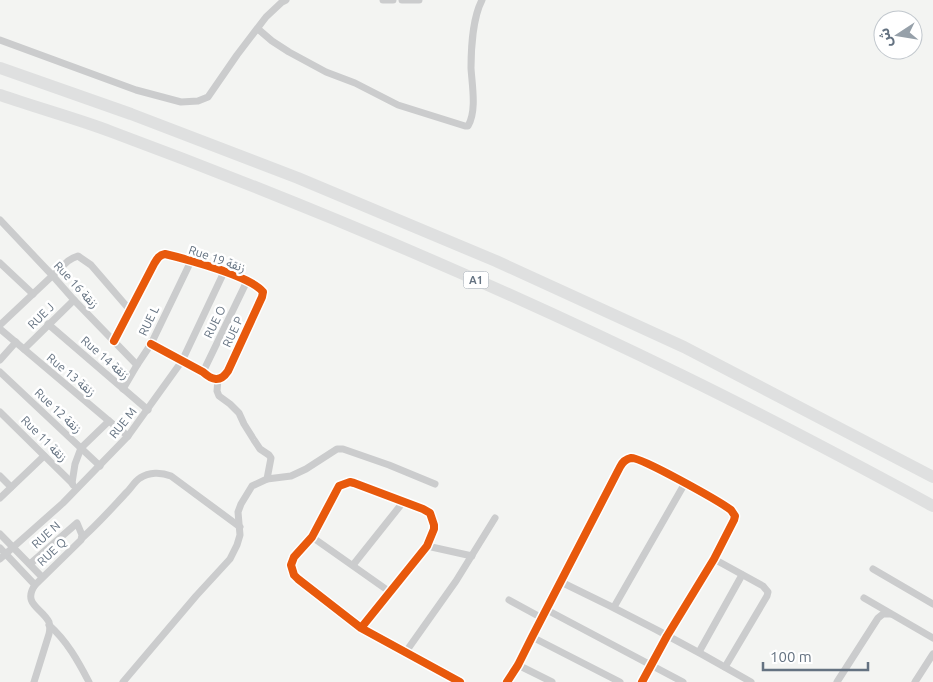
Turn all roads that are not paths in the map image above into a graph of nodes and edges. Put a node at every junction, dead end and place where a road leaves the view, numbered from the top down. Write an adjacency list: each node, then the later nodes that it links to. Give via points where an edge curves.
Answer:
1 (286, 0): 7 (street)
2 (383, 0): 3 (street)
3 (393, 0)
4 (402, 0): 5 (street)
5 (419, 0)
6 (482, 0): 7 (street, via 474,26 472,114 469,125 465,126 398,105 326,72 289,52)
7 (258, 29): 8 (street, via 208,97 181,102 136,90)
8 (0, 40)
9 (0, 68): 43 (highway, A1, via 298,178 496,261 684,347)
10 (0, 95): 51 (highway, A1, via 110,131 377,236 682,376)
11 (0, 220): 15 (street, Rue 16 زنقة)
12 (191, 260): 14 (street, Rue 19 زنقة); 20 (street, Rue 19 زنقة, via 165,254 158,258); 26 (street, RUE L)
13 (0, 263): 17 (street)
14 (224, 272): 16 (street, Rue 19 زنقة); 29 (street, RUE M)
15 (52, 275): 17 (street); 18 (street, Rue 16 زنقة); 20 (street, via 68,261 80,257)
16 (248, 281): 19 (street, Rue 19 زنقة, via 263,292); 32 (street, RUE O)
17 (32, 294): 22 (street)
18 (74, 300): 21 (street, RUE J); 24 (street, Rue 16 زنقة)
19 (259, 302): 33 (street, RUE P, via 228,371)
20 (129, 309): 24 (street)
21 (48, 324): 27 (street, RUE J); 34 (street, Rue 14 زنقة)
22 (0, 325)
23 (0, 329): 25 (street, Rue 13 زنقة)
24 (114, 340): 30 (street, Rue 16 زنقة)
25 (16, 342): 27 (street, Rue 13 زنقة); 28 (street)
26 (151, 344): 29 (street); 30 (street, RUE L)
27 (24, 349): 37 (street, Rue 13 زنقة)
28 (0, 360)
29 (182, 361): 32 (street); 35 (street, RUE M)
30 (137, 364): 34 (street, RUE L)
31 (0, 372): 39 (street, Rue 12 زنقة)
32 (203, 372): 33 (street)
33 (218, 379): 44 (street, via 219,396 239,413 260,449 271,458)
34 (123, 388): 35 (street, Rue 14 زنقة)
35 (148, 410): 38 (street, RUE M)
36 (0, 412): 40 (street, Rue 11 زنقة)
37 (108, 421): 38 (street, Rue 13 زنقة); 39 (street)
38 (128, 436): 41 (street, RUE M)
39 (81, 448): 41 (street, Rue 12 زنقة); 47 (street)
40 (44, 456): 47 (street, Rue 11 زنقة); 48 (street)
41 (100, 466): 47 (street, RUE M)
42 (0, 476): 48 (street)
43 (933, 477)
44 (267, 479): 46 (street, via 291,476 337,449 343,449); 53 (street, via 252,486 247,494 238,512)
45 (685, 483): 61 (street, via 734,513 734,520); 67 (street, via 640,460 626,460); 73 (street)
46 (436, 484)
47 (74, 486): 58 (street, RUE M, via 63,503)
48 (11, 487): 49 (street)
49 (0, 498)
50 (404, 501): 55 (street, via 354,483 342,484); 57 (street, via 432,515 434,529); 63 (street)
51 (933, 506)
52 (495, 518): 60 (street)
53 (240, 527): 56 (street, RUE Q, via 171,476 159,473 140,478); 90 (street, via 238,545 230,558)
54 (0, 534): 58 (street)
55 (312, 537): 63 (street); 78 (street, via 294,557 291,565 294,575)
56 (80, 541): 62 (street, RUE N, via 81,530 77,522); 66 (street, RUE Q)
57 (427, 546): 60 (street); 69 (street)
58 (13, 547): 59 (street, RUE M); 62 (street)
59 (2, 554): 68 (street)
60 (472, 556): 83 (street)
61 (714, 559): 65 (street); 79 (street)
62 (30, 564): 66 (street)
63 (353, 565): 69 (street)
64 (873, 569): 72 (street)
65 (742, 575): 82 (street); 87 (street, via 764,586 768,594)
66 (42, 577): 68 (street, RUE Q)
67 (561, 582): 73 (street); 74 (street)
68 (35, 585): 77 (street, via 30,592 31,598)
69 (390, 592): 78 (street)
70 (864, 598): 75 (street)
71 (509, 600): 76 (street)
72 (933, 604)
73 (614, 607): 79 (street)
74 (546, 610): 76 (street); 86 (street)
75 (890, 614): 81 (street); 98 (street, via 878,618)
76 (542, 618): 80 (street)
77 (49, 625): 88 (street); 89 (street, via 79,662)
78 (361, 628): 83 (street)
79 (667, 636): 82 (street); 86 (street)
80 (532, 637): 85 (street); 94 (street)
81 (933, 638)
82 (698, 652): 87 (street)
83 (405, 653): 91 (street)
84 (933, 654): 99 (street)
85 (518, 664): 92 (street); 93 (street)
86 (652, 665): 95 (street); 96 (street)
87 (725, 667): 97 (street)
88 (34, 682)
89 (89, 682)
90 (123, 682)
91 (460, 682)
92 (507, 682)
93 (552, 682)
94 (620, 682)
95 (642, 682)
96 (684, 682)
97 (751, 682)
98 (837, 682)
99 (915, 682)

